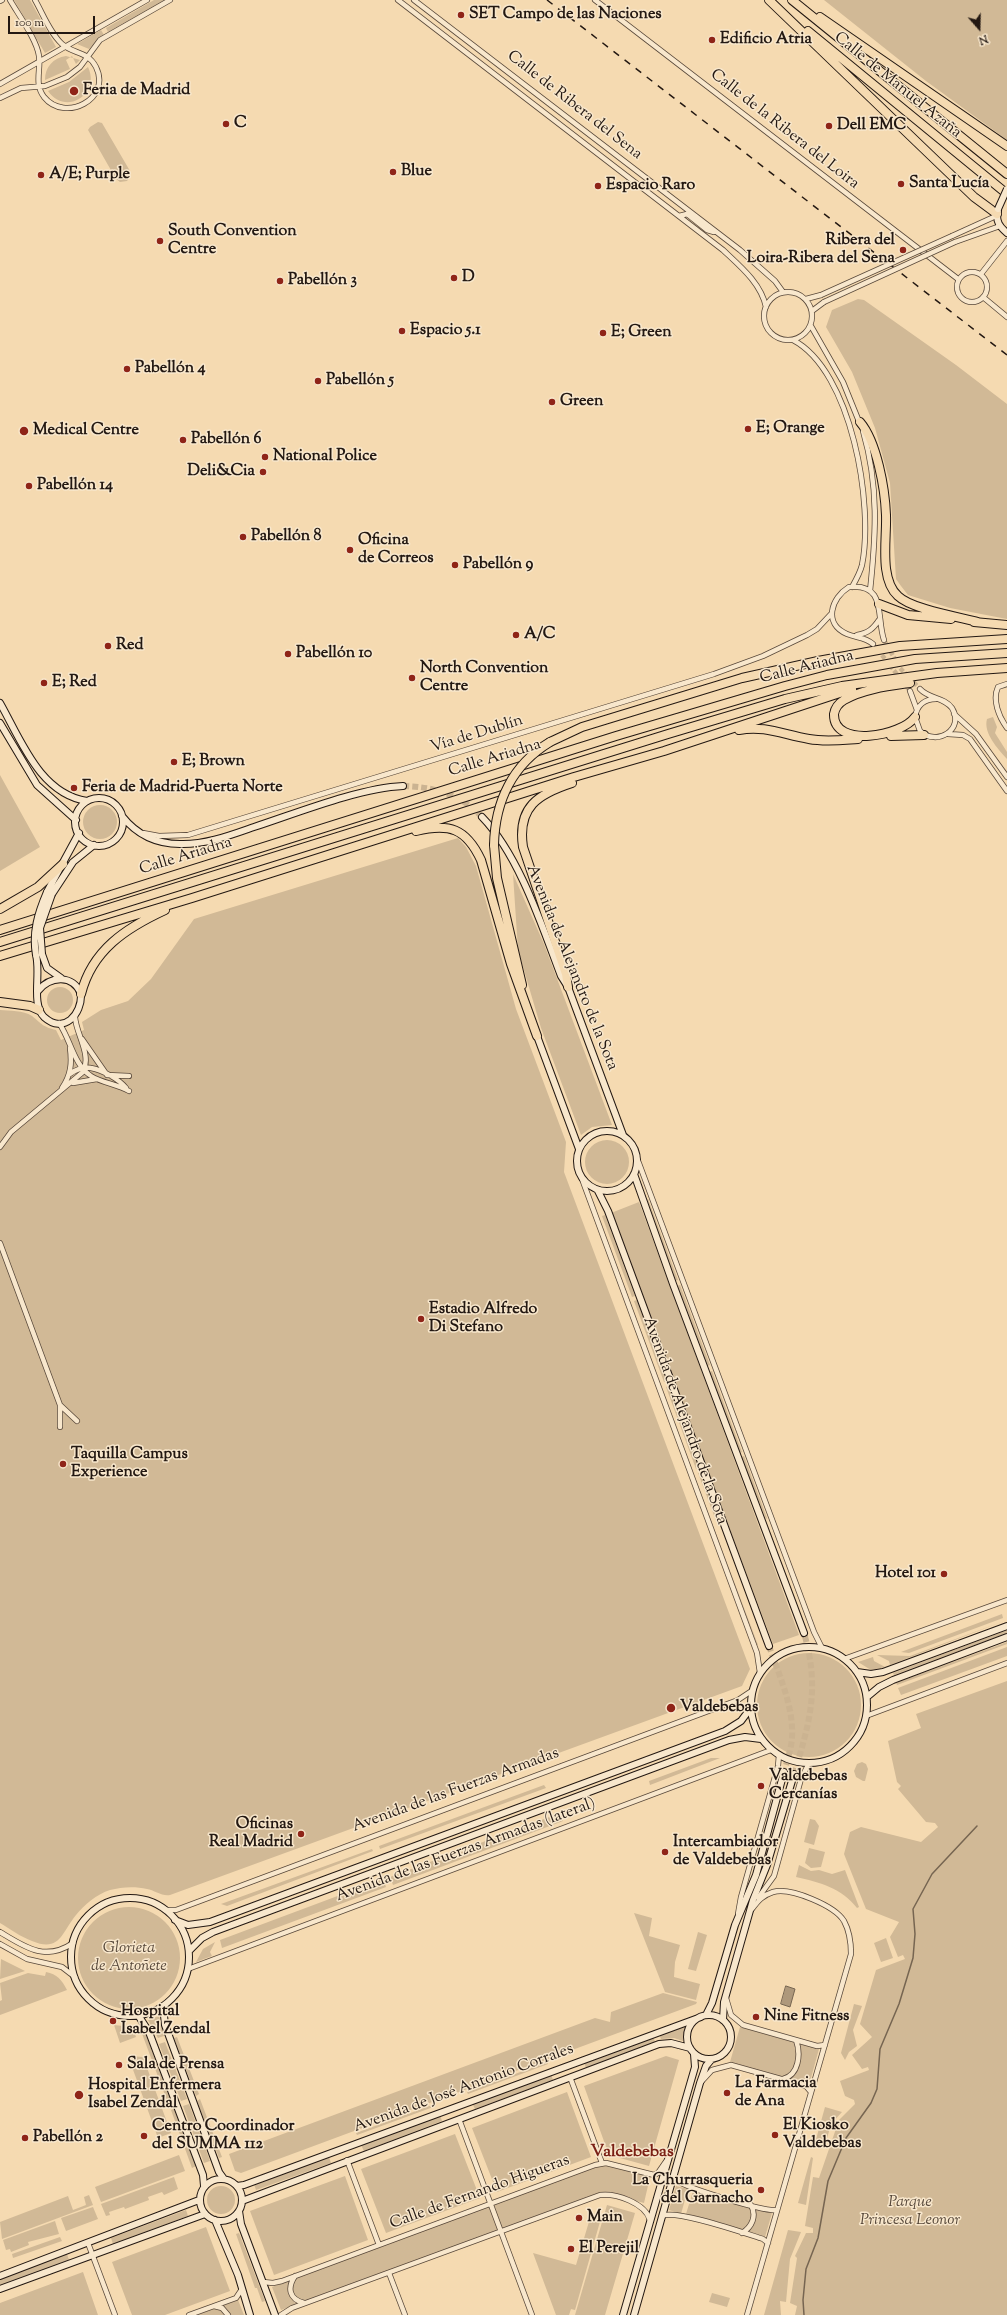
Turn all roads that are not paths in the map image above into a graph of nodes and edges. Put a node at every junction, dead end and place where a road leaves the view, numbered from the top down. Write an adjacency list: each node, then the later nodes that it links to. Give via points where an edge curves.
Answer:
1 (10, 0): 12 (street, via 36,47)
2 (36, 0): 10 (street, via 58,40)
3 (147, 0): 10 (street)
4 (170, 0): 11 (street, via 107,36 96,45)
5 (398, 0): 21 (street, Calle de Ribera del Sena)
6 (414, 0): 23 (street, Calle de Ribera del Sena)
7 (595, 0): 27 (street, Calle de la Ribera del Loira)
8 (769, 0): 19 (highway, Calle de Manuel Azaña); 20 (highway, via 974,197)
9 (794, 1): 16 (highway); 17 (highway, Calle de Manuel Azaña)
10 (66, 47): 11 (street); 12 (street)
11 (89, 57): 14 (street, via 67,77); 14 (street, via 97,69 99,81 95,94 86,103 72,109 62,109 48,102)
12 (40, 62): 13 (street); 14 (street)
13 (0, 84)
14 (39, 87): 15 (street, via 21,88)
15 (0, 98)
16 (1007, 146)
17 (1007, 174)
18 (1007, 189): 20 (street, bridge)
19 (1007, 194)
20 (997, 213): 22 (street); 30 (street, bridge, via 821,295)
21 (679, 216): 23 (street, Calle de Ribera del Sena, via 687,214 707,230); 31 (street, Calle de Ribera del Sena, via 737,262 759,288)
22 (1000, 226): 24 (street); 32 (street, bridge, via 955,242 824,302)
23 (718, 233): 28 (street, Calle de Ribera del Sena, via 758,265)
24 (1007, 233)
25 (1007, 241): 26 (street)
26 (981, 274): 27 (street, via 968,272); 29 (street, via 987,285)
27 (958, 279): 29 (street, via 957,292 962,299 971,302)
28 (783, 292): 30 (street, via 798,294); 31 (street, via 773,297)
29 (983, 297): 33 (street)
30 (806, 299): 32 (street)
31 (766, 307): 35 (street, via 764,320 771,333 782,340)
32 (812, 311): 34 (street)
33 (1007, 317)
34 (811, 326): 35 (street, via 802,337); 36 (street, via 843,382)
35 (793, 340): 37 (street, via 810,352 829,380 845,414 857,450 864,501 865,536 861,567)
36 (860, 422): 38 (street, via 873,479 876,520); 42 (highway, via 873,445 881,483 886,512 886,573 890,586 898,596 912,604)
37 (852, 587): 38 (street); 40 (street, via 835,600)
38 (870, 592): 39 (street)
39 (879, 604): 41 (street); 42 (highway, via 908,615)
40 (832, 613): 44 (street, via 834,622 840,629); 71 (street, Vía de Dublín, via 817,629 763,656 603,710 188,835 152,836)
41 (879, 619): 44 (street, via 874,628); 46 (street)
42 (978, 622): 43 (highway)
43 (1007, 625)
44 (857, 636): 47 (street)
45 (1007, 639): 92 (highway, bridge, via 900,646 742,678 582,727 550,742 524,762 507,786 497,813 494,845 496,871 505,912)
46 (884, 640)
47 (873, 644)
48 (1007, 653): 79 (highway, Calle Ariadna, via 915,659 827,675 785,686 601,741)
49 (1005, 668): 50 (highway, Calle Ariadna, via 937,673); 56 (highway, via 868,691 838,704 835,720 840,730 854,735 897,731 910,724)
50 (869, 683): 60 (highway); 80 (highway, Calle Ariadna, via 824,689 675,731)
51 (1007, 684): 59 (street, via 998,687 996,700 999,715)
52 (920, 689): 54 (street)
53 (910, 691): 56 (street)
54 (936, 699): 56 (street, via 924,702); 57 (street, via 947,703)
55 (0, 703): 67 (street, via 42,776 60,792)
56 (916, 713): 62 (street, via 916,726)
57 (954, 714): 61 (street, via 953,727); 64 (street, via 976,734)
58 (0, 723): 70 (street, via 37,785)
59 (1007, 728)
60 (719, 734): 62 (highway, via 759,728 778,730 809,739 836,741); 63 (highway)
61 (948, 734): 62 (street, via 937,738); 66 (street, via 963,735 970,739)
62 (924, 735)
63 (634, 761): 74 (highway, via 567,779); 84 (highway, via 544,794 532,804 523,820 523,847 562,961)
64 (1007, 777)
65 (404, 786): 71 (street, via 362,793 236,834 200,843 158,841)
66 (1007, 791)
67 (87, 801): 68 (street, via 97,798 108,800 117,806); 70 (street, via 79,809)
68 (122, 816): 71 (street, Vía de Dublín); 73 (street, via 122,830 114,840 108,844)
69 (482, 817): 84 (street, Avenida de Alejandro de la Sota, via 502,840 510,854 561,976)
70 (76, 820): 72 (street)
71 (136, 830)
72 (79, 833): 73 (street); 75 (street)
73 (94, 845): 76 (street, via 73,862)
74 (338, 851): 77 (highway); 92 (highway, via 364,847 426,829 449,828 458,830 466,837 475,846 482,860 511,964)
75 (63, 864): 76 (street); 78 (highway, via 38,887)
76 (50, 893): 81 (street, bridge, via 39,910 35,929)
77 (192, 898): 82 (highway); 86 (highway, via 138,922 113,940 91,968)
78 (0, 909)
79 (0, 930)
80 (0, 942)
81 (39, 954): 83 (street, via 47,968); 85 (street)
82 (0, 956)
83 (63, 979): 85 (street, via 52,980); 86 (street, via 72,982)
84 (568, 987): 101 (street, Avenida de Alejandro de la Sota)
85 (38, 991): 88 (street, via 36,999)
86 (81, 994): 89 (street, via 81,1007)
87 (0, 1003): 88 (highway)
88 (39, 1010): 90 (street, via 49,1020)
89 (75, 1017): 90 (street); 91 (street)
90 (59, 1023): 93 (street)
91 (79, 1034): 94 (street, via 85,1055); 96 (street)
92 (537, 1036): 103 (street)
93 (69, 1044): 94 (street, via 79,1064); 95 (street, via 72,1062)
94 (85, 1069): 95 (street); 96 (street, via 90,1068); 97 (street); 99 (street)
95 (70, 1074): 100 (street)
96 (107, 1075): 98 (street); 98 (street, via 129,1076)
97 (97, 1079): 98 (street, via 114,1083 129,1091); 99 (street)
98 (122, 1082)
99 (72, 1083): 100 (street)
100 (58, 1093): 102 (street, via 11,1132)
101 (623, 1136): 103 (street, via 612,1131 600,1132 585,1140); 104 (street, via 634,1148)
102 (0, 1147)
103 (579, 1149): 106 (street, via 576,1165)
104 (637, 1158): 105 (street); 117 (street)
105 (634, 1174): 107 (street, via 631,1180 619,1189 612,1192); 114 (street, via 670,1277)
106 (582, 1179): 107 (street); 120 (street, Avenida de Alejandro de la Sota, via 757,1653)
107 (598, 1191): 116 (street, Avenida de Alejandro de la Sota, via 608,1211)
108 (0, 1243): 109 (street)
109 (60, 1405): 110 (street); 111 (street)
110 (77, 1421)
111 (60, 1427)
112 (1007, 1600): 118 (street)
113 (1007, 1626): 121 (street, via 883,1672)
114 (804, 1633)
115 (1007, 1637): 123 (street, via 892,1680 879,1686)
116 (769, 1646)
117 (822, 1648): 118 (street); 120 (street, via 808,1647 788,1651 771,1661)
118 (844, 1659): 121 (street)
119 (1007, 1664): 125 (street)
120 (760, 1672): 122 (street)
121 (857, 1672): 123 (street)
122 (752, 1690): 124 (street); 132 (street, Avenida de las Fuerzas Armadas, via 738,1700 176,1910)
123 (867, 1697): 125 (street)
124 (750, 1709): 126 (street); 135 (street, via 741,1721 725,1731 210,1922 188,1925)
125 (866, 1716): 129 (street, via 860,1733 844,1751 825,1761)
126 (761, 1739): 127 (street); 139 (street, via 745,1737 721,1743 213,1932 202,1938)
127 (771, 1750): 128 (street); 140 (street, Avenida de las Fuerzas Armadas (lateral))
128 (779, 1755): 129 (street, via 794,1762); 134 (street, via 741,1897)
129 (809, 1763): 133 (street, via 801,1779 774,1876)
130 (784, 1772): 134 (street, via 756,1875)
131 (794, 1774): 133 (street)
132 (166, 1910): 135 (street); 137 (street, via 151,1902 135,1899 110,1902 87,1918 79,1928)
133 (750, 1912): 142 (street); 148 (street, via 762,1897 780,1891 824,1904 844,1920 850,1937 850,1954)
134 (738, 1918): 145 (street, via 712,2003)
135 (175, 1920): 139 (street, via 184,1934)
136 (0, 1932): 137 (street, via 43,1953 52,1953)
137 (73, 1943): 141 (street, via 71,1955)
138 (0, 1944): 141 (street, via 27,1959 62,1967)
139 (189, 1951): 140 (street)
140 (188, 1969): 143 (street, via 177,1992)
141 (75, 1977): 144 (street, via 86,1996 99,2007 115,2014)
142 (726, 1996): 146 (street); 147 (street, via 731,2015 744,2024)
143 (162, 2006): 144 (street); 161 (street, via 164,2025 219,2172)
144 (138, 2015): 162 (street, via 149,2032 201,2171)
145 (704, 2016): 146 (street, via 713,2015); 149 (street, via 692,2023 688,2032); 163 (street, Avenida de José Antonio Corrales)
146 (723, 2020): 151 (street, via 730,2031 732,2044 721,2056)
147 (796, 2040): 148 (street, via 817,2046); 153 (street, via 799,2054 795,2069)
148 (825, 2045): 155 (street)
149 (690, 2048): 150 (street); 152 (street, Avenida de José Antonio Corrales, via 679,2044 662,2043)
150 (694, 2054): 151 (street); 157 (street, via 695,2067)
151 (711, 2060): 154 (street)
152 (570, 2077): 156 (street, Avenida de José Antonio Corrales); 159 (street)
153 (782, 2079): 154 (street, via 731,2065 712,2070); 155 (street, via 806,2086)
154 (700, 2083): 160 (street)
155 (811, 2092): 168 (street)
156 (459, 2119): 158 (street, Avenida de José Antonio Corrales); 166 (street)
157 (668, 2157): 159 (street, via 654,2175); 173 (street)
158 (347, 2160): 165 (street, Avenida de José Antonio Corrales); 178 (street)
159 (602, 2163): 166 (street, Calle de Fernando Higueras)
160 (673, 2178): 167 (street, via 684,2185); 171 (street)
161 (224, 2179): 162 (street, via 213,2180); 163 (street)
162 (204, 2186): 164 (street)
163 (237, 2186): 165 (street)
164 (199, 2200): 170 (street); 176 (street)
165 (242, 2201): 169 (street)
166 (490, 2203): 174 (street); 178 (street, Calle de Fernando Higueras)
167 (751, 2205): 168 (street); 175 (street, via 753,2220)
168 (777, 2210): 177 (street)
169 (239, 2211): 172 (street, via 227,2220); 183 (street, via 241,2224)
170 (205, 2214): 172 (street); 179 (street)
171 (662, 2216): 175 (street, via 673,2213); 197 (street)
172 (215, 2220): 184 (street)
173 (650, 2220): 174 (street, via 647,2211 640,2205 602,2194); 196 (street)
174 (500, 2231): 180 (street); 195 (street)
175 (742, 2233): 177 (street)
176 (88, 2243): 179 (street); 181 (street)
177 (768, 2243): 198 (street)
178 (379, 2245): 182 (street, Calle de Fernando Higueras)
179 (92, 2255): 185 (street); 188 (street)
180 (389, 2272): 186 (street); 194 (street)
181 (0, 2276)
182 (295, 2276): 183 (street, Calle de Fernando Higueras, via 273,2283); 186 (street, via 290,2286 290,2294 295,2300)
183 (263, 2282): 192 (street)
184 (243, 2288): 187 (street, via 236,2298); 191 (street)
185 (0, 2289)
186 (305, 2303): 193 (street)
187 (214, 2306): 189 (street); 190 (street, via 222,2308)
188 (115, 2315)
189 (189, 2315)
190 (228, 2315)
191 (250, 2315)
192 (275, 2315)
193 (281, 2315)
194 (405, 2315)
195 (532, 2315)
196 (623, 2315)
197 (634, 2315)
198 (747, 2315)

